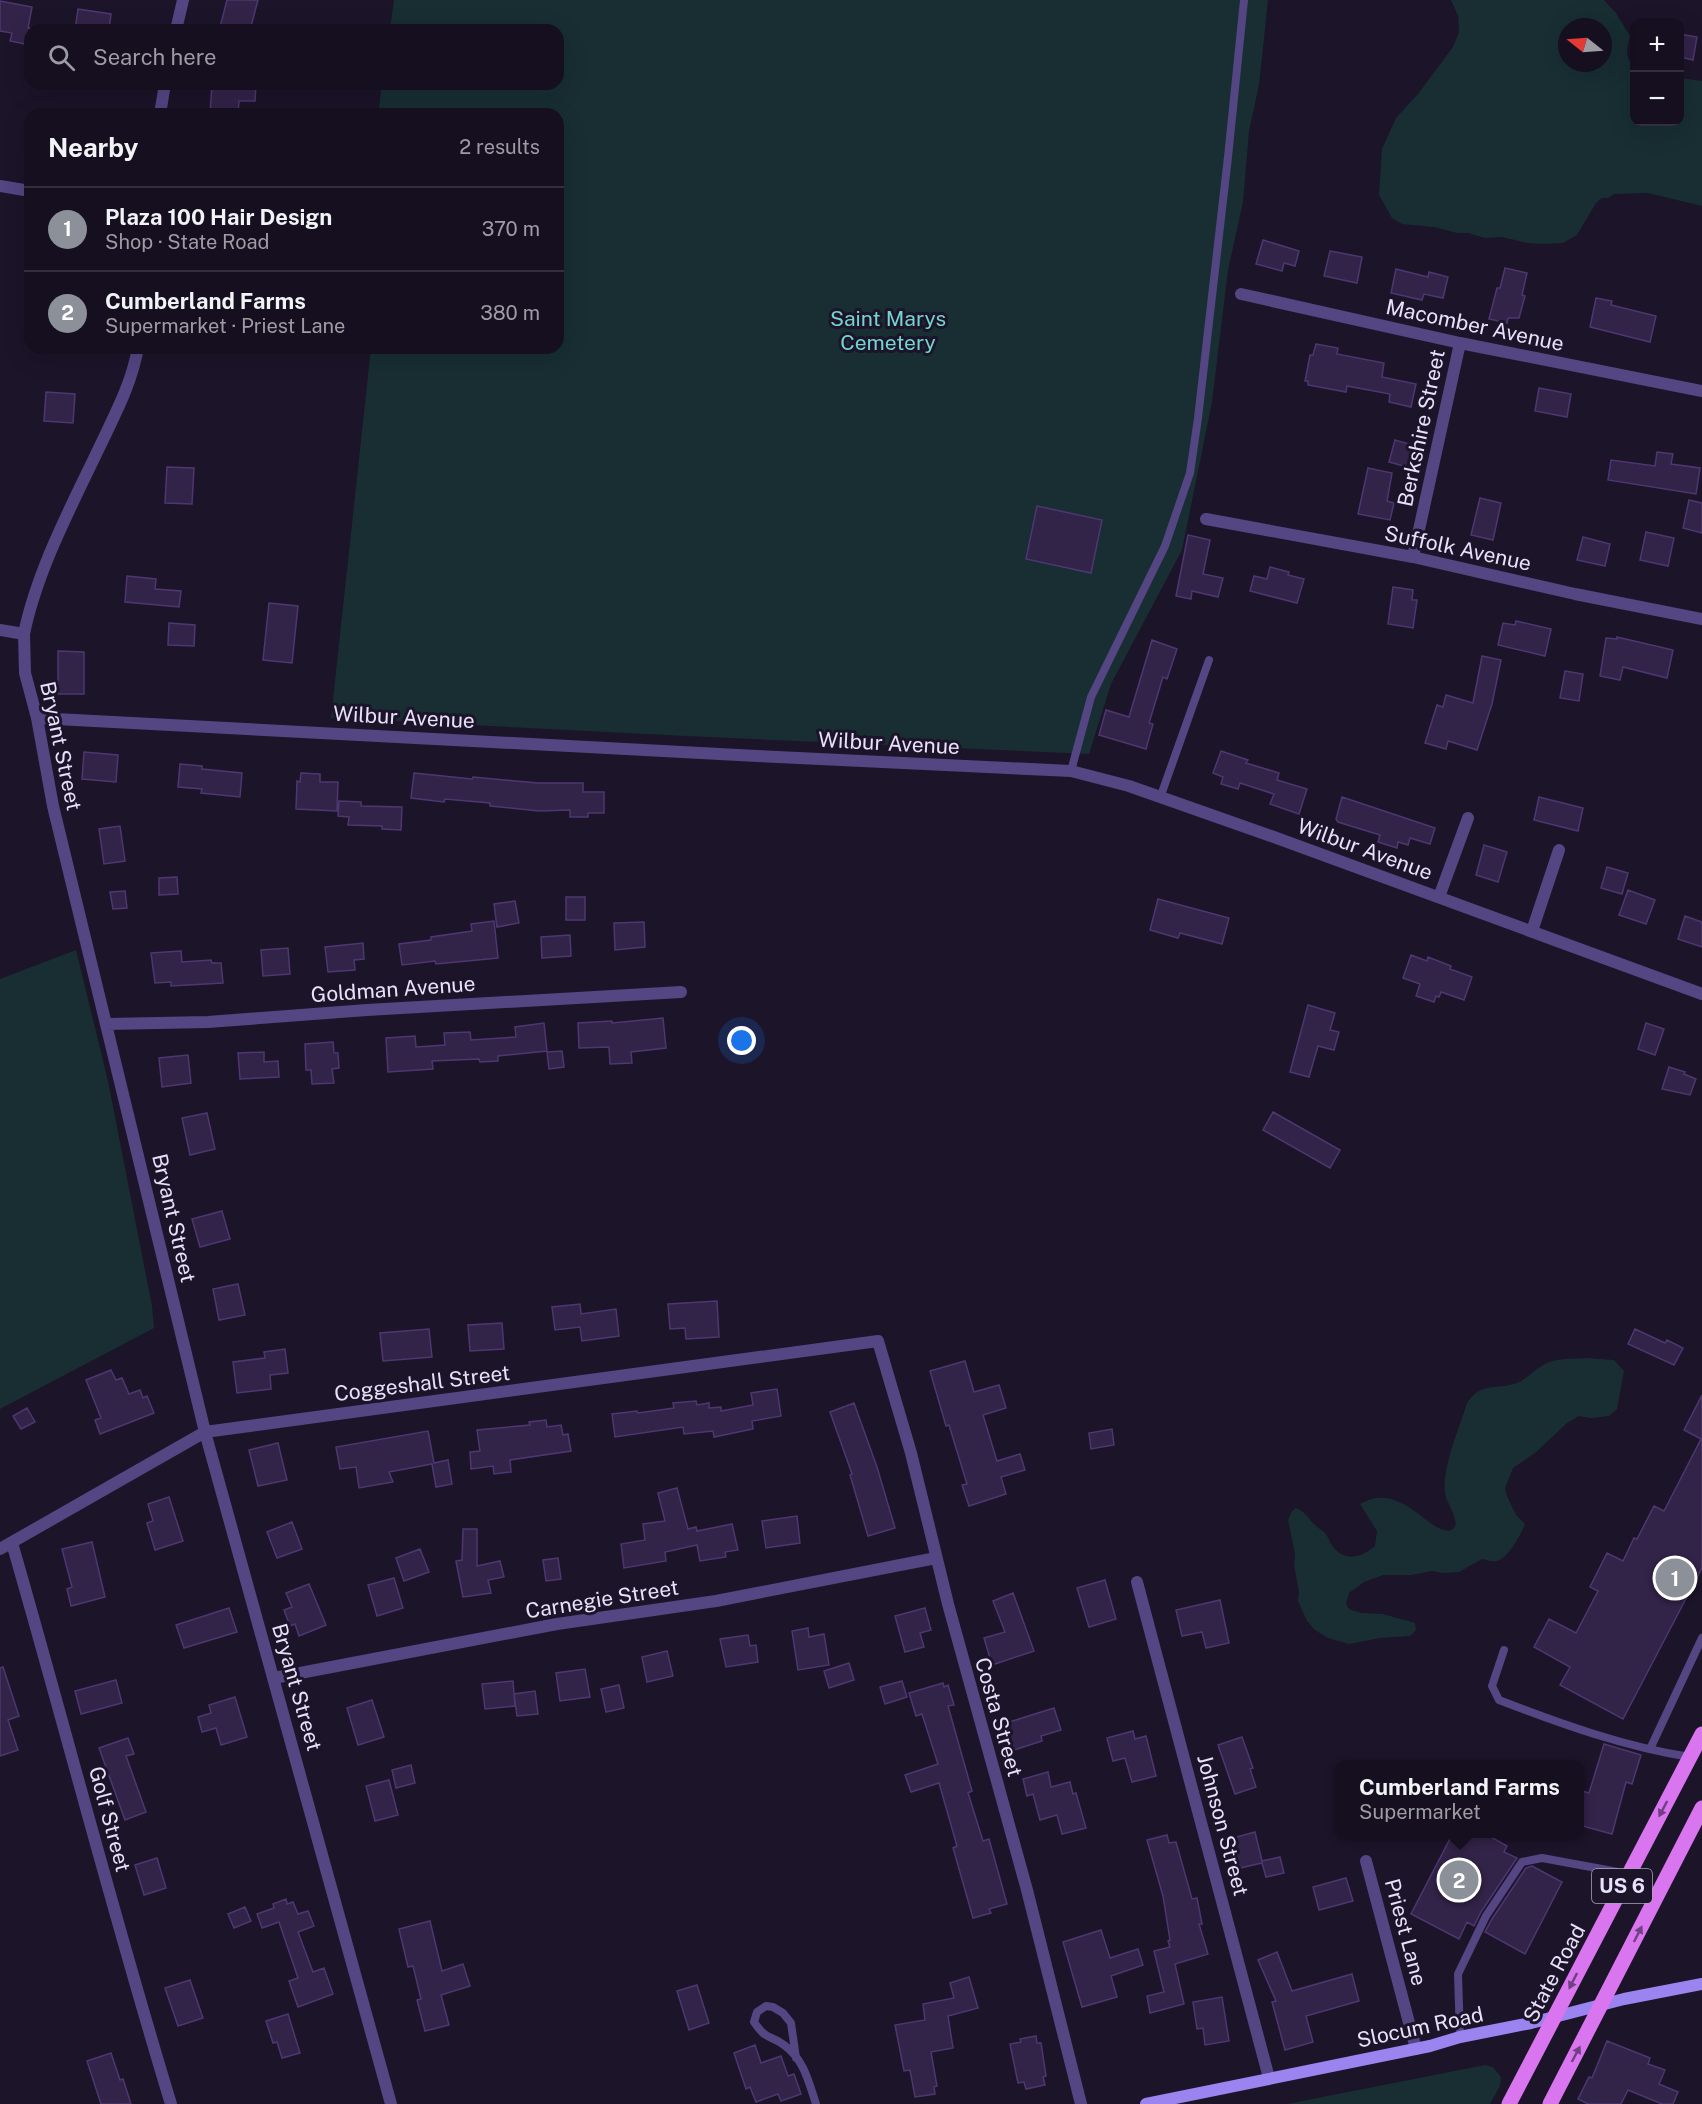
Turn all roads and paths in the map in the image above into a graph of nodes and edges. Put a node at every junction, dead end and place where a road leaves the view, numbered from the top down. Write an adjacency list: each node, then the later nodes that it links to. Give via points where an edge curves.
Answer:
1 (183, 0): 3 (street)
2 (1244, 0): 19 (lane, via 1190,473 1165,546 1091,698)
3 (177, 24)
4 (164, 90): 5 (street)
5 (161, 108)
6 (0, 186): 7 (street)
7 (24, 190)
8 (1241, 294): 9 (street, Macomber Avenue)
9 (1460, 343): 11 (street, Macomber Avenue); 13 (street, Berkshire Street)
10 (137, 354): 16 (street, Bryant Street, via 129,385 52,550)
11 (1702, 391)
12 (1206, 519): 13 (street, Suffolk Avenue)
13 (1413, 557): 14 (street, Suffolk Avenue)
14 (1702, 619)
15 (0, 630): 16 (street)
16 (24, 634): 18 (street, Bryant Street, via 26,673)
17 (1209, 660): 20 (lane)
18 (37, 718): 19 (street, Wilbur Avenue); 27 (street, Bryant Street, via 53,807)
19 (1071, 771): 20 (street, Wilbur Avenue)
20 (1161, 798): 23 (street, Wilbur Avenue)
21 (1468, 818): 23 (street)
22 (1559, 850): 24 (street)
23 (1439, 897): 24 (street, Wilbur Avenue)
24 (1532, 931): 26 (street, Wilbur Avenue)
25 (681, 992): 27 (street, Goldman Avenue, via 208,1022)
26 (1702, 994)
27 (107, 1024): 29 (street, Bryant Street)
28 (878, 1341): 29 (street, Coggeshall Street); 31 (street, Costa Street)
29 (205, 1432): 30 (street, Coggeshall Street); 35 (street, Bryant Street)
30 (6, 1546): 49 (street, Golf Street, via 64,1726)
31 (936, 1558): 35 (street, Carnegie Street, via 716,1601 557,1624); 52 (street, Costa Street, via 1025,1881)
32 (1137, 1582): 48 (street, Johnson Street)
33 (1702, 1638): 37 (lane)
34 (1504, 1650): 37 (lane, via 1492,1686 1499,1700)
35 (274, 1678): 50 (street, Bryant Street)
36 (1702, 1734): 38 (main road, State Road / US 6)
37 (1650, 1749): 38 (lane)
38 (1690, 1757): 41 (main road, State Road / US 6, one-way to 41)
39 (1702, 1808): 43 (main road, US 6, one-way to 39)
40 (1366, 1861): 46 (street, Priest Lane)
41 (1629, 1874): 44 (main road, State Road / US 6, one-way to 44); 45 (lane, via 1542,1858 1522,1862 1486,1916 1458,1974)
42 (1702, 1984): 43 (main road, Slocum Road)
43 (1602, 2005): 44 (main road, Slocum Road); 55 (main road, US 6, one-way to 43)
44 (1555, 2016): 45 (main road, Slocum Road); 54 (main road, State Road / US 6)
45 (1460, 2037): 46 (main road, Slocum Road)
46 (1416, 2049): 48 (main road, Slocum Road)
47 (796, 2058): 47 (lane, via 784,2045 763,2036 754,2022 756,2012 766,2006 783,2013 791,2023); 51 (lane, via 803,2066)
48 (1269, 2078): 53 (main road, Slocum Road)
49 (171, 2104)
50 (391, 2104)
51 (816, 2104)
52 (1081, 2104)
53 (1146, 2104)
54 (1509, 2104)
55 (1550, 2104)

